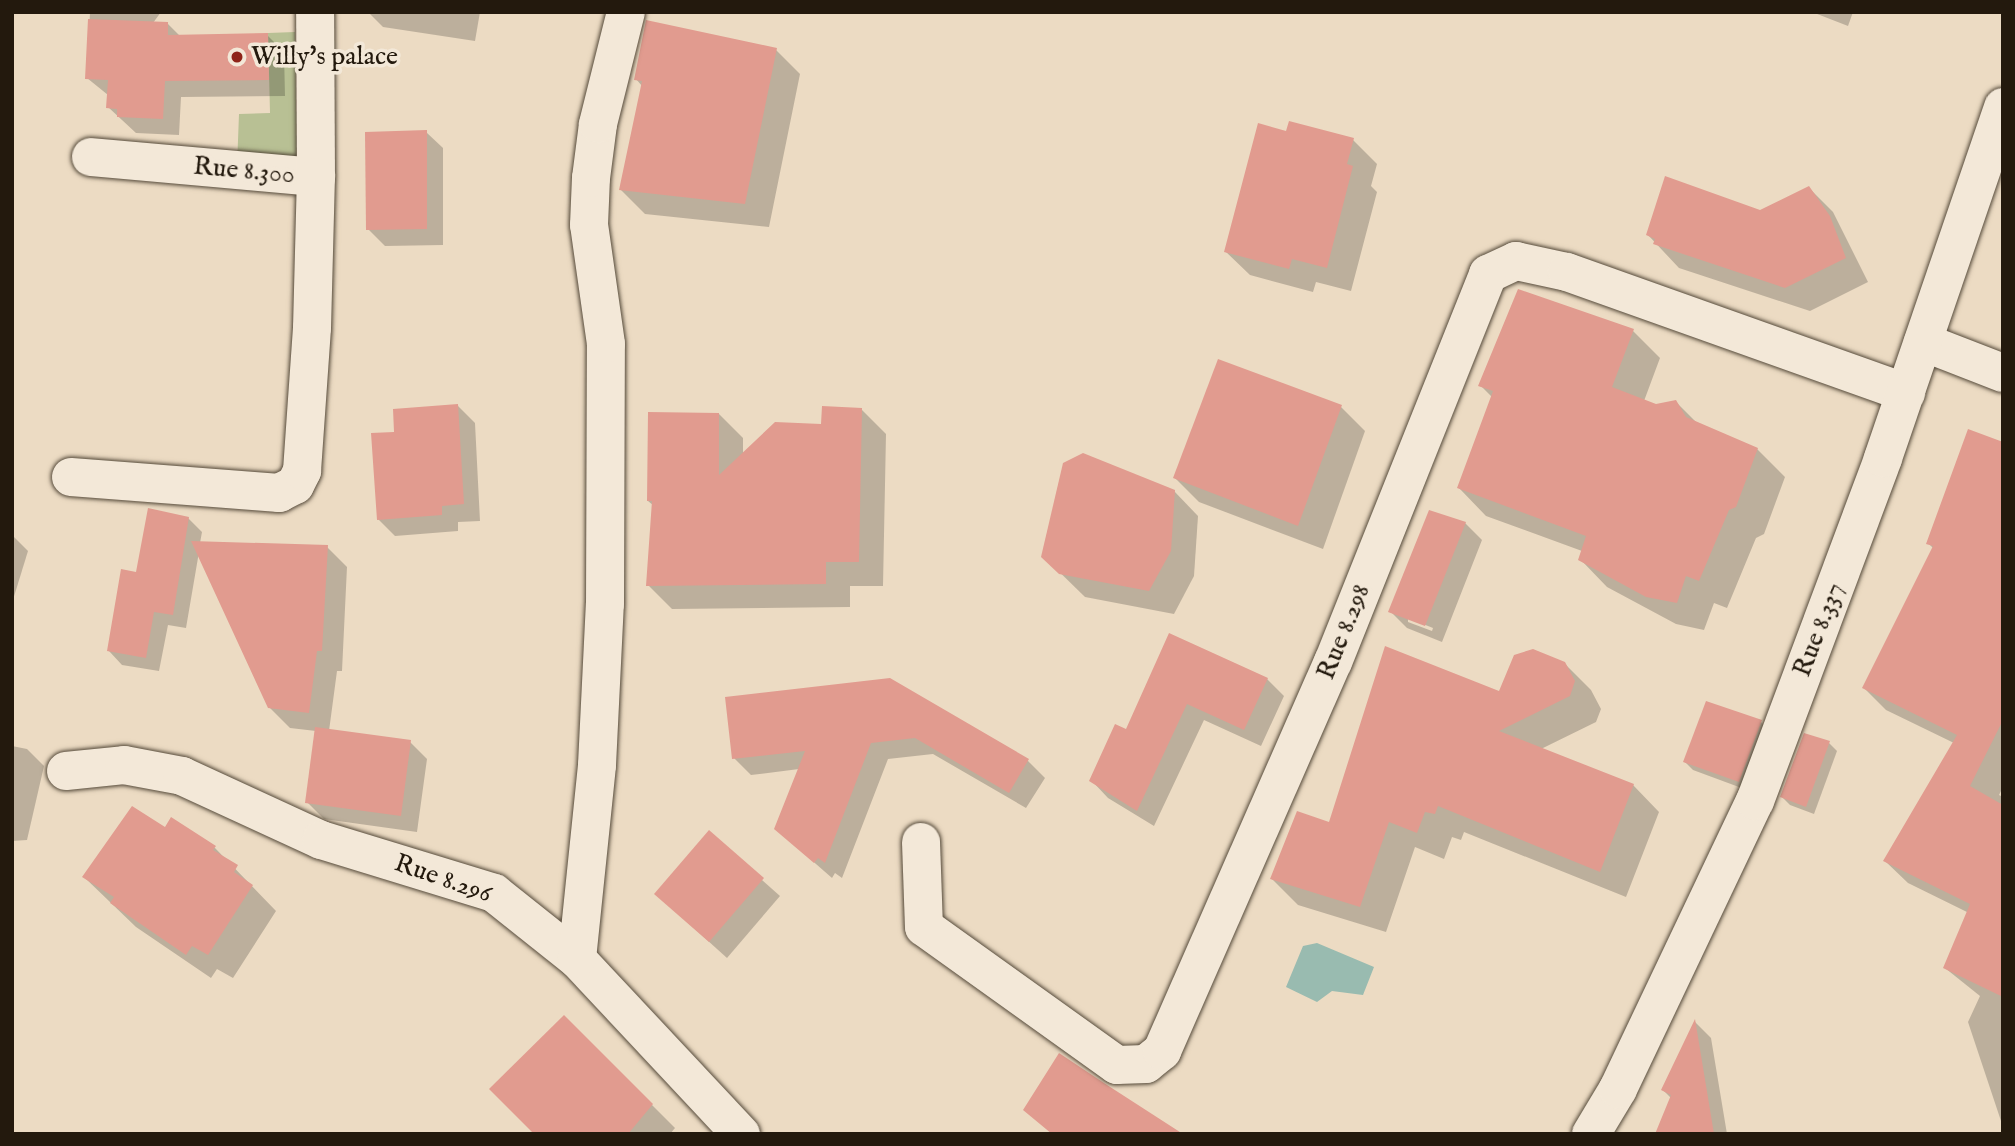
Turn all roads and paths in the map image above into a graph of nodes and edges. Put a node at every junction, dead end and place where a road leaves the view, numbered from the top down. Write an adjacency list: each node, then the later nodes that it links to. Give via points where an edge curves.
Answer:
1 (315, 12): 5 (street, Rue 8.300)
2 (626, 12): 12 (street, via 598,124 591,177 589,225 606,344 605,604 597,765)
3 (2003, 107): 6 (street, Rue 8.337)
4 (91, 157): 5 (street, Rue 8.300)
5 (316, 177): 9 (street, via 312,328 302,471 295,485 279,493)
6 (1923, 342): 7 (street); 8 (street, Rue 8.337)
7 (2003, 373)
8 (1906, 393): 11 (street, Rue 8.298, via 1567,272 1516,261 1488,275 1327,675 1162,1051 1146,1064 1117,1065 924,927); 14 (street, Rue 8.337, via 1755,800 1618,1089)
9 (71, 478)
10 (66, 771): 12 (street, Rue 8.296, via 124,765 182,776 321,840 494,893)
11 (921, 842)
12 (577, 959): 13 (street, Rue 8.296)
13 (741, 1134)
14 (1591, 1134)

